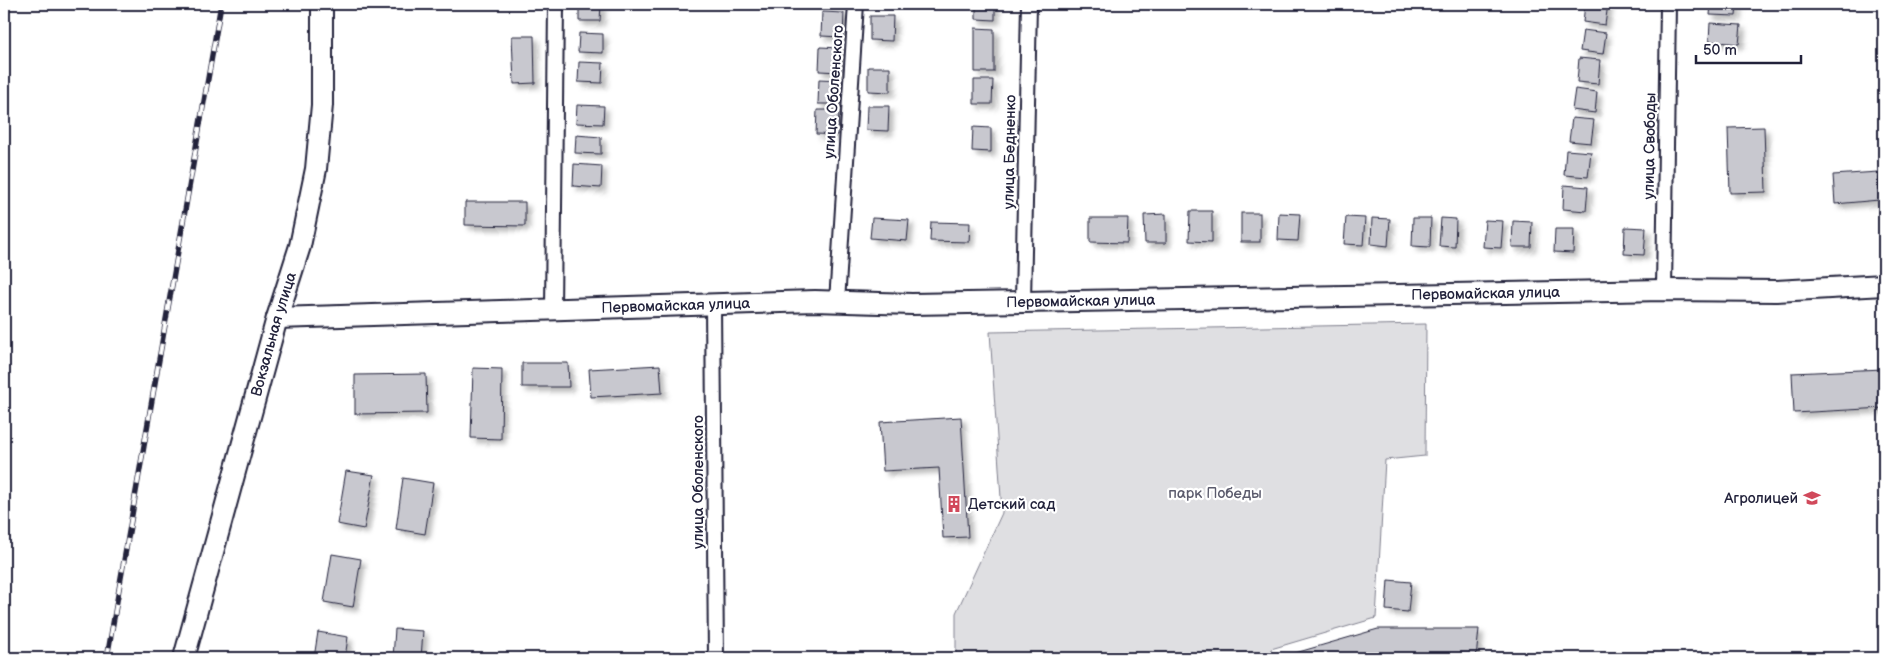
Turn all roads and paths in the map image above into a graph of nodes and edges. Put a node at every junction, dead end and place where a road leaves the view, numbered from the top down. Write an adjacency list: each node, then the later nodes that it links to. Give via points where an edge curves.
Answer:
1 (322, 4): 12 (main road, Вокзальная улица, via 322,105 316,169 300,246)
2 (556, 4): 11 (street)
3 (856, 4): 9 (street, улица Оболенского)
4 (1029, 4): 8 (street, улица Бедненко)
5 (1668, 4): 7 (street, улица Свободы)
6 (1884, 285): 7 (main road, Первомайская улица, via 1776,291)
7 (1664, 290): 8 (main road, Первомайская улица)
8 (1023, 301): 9 (main road, Первомайская улица)
9 (837, 302): 10 (main road, Первомайская улица)
10 (714, 305): 11 (main road, Первомайская улица); 14 (street, улица Оболенского)
11 (553, 311): 12 (main road, Первомайская улица)
12 (277, 318): 13 (main road, Вокзальная улица)
13 (184, 658)
14 (716, 658)

